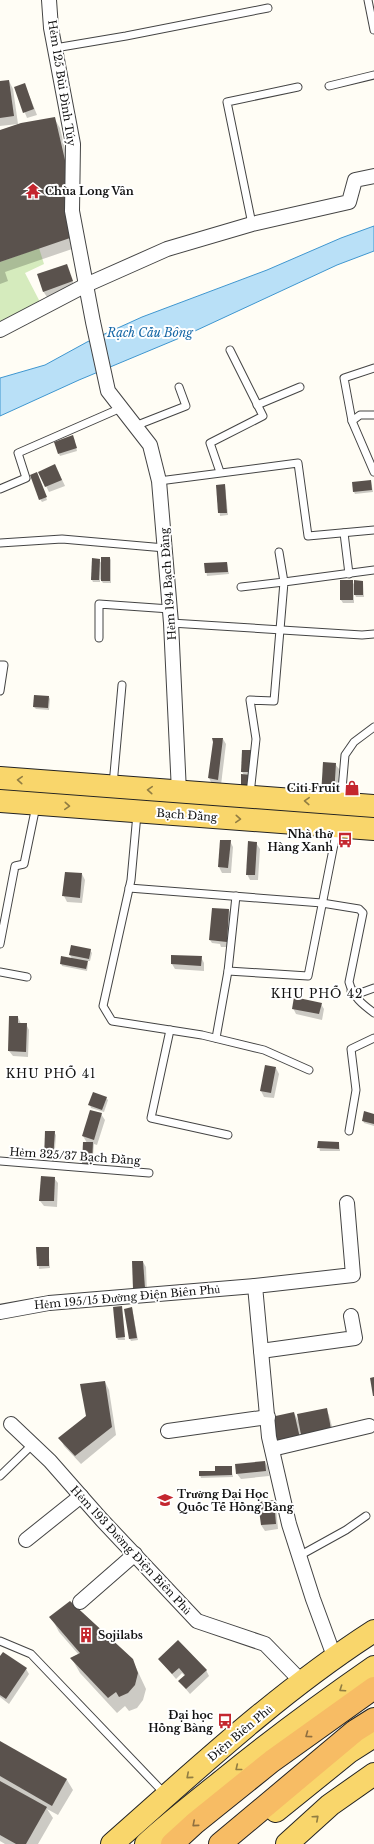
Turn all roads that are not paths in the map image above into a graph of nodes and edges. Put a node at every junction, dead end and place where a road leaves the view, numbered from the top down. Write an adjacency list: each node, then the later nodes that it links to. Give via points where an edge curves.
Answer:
1 (49, 0): 5 (street, Hẻm 125 Bùi Đình Túy)
2 (368, 0): 4 (lane)
3 (268, 8): 5 (lane)
4 (374, 30)
5 (55, 48): 11 (street, Hẻm 125 Bùi Đình Túy, via 73,144 72,211)
6 (374, 75): 7 (lane)
7 (329, 86)
8 (298, 87): 10 (lane, via 227,102)
9 (374, 176): 10 (street, via 355,180 349,202)
10 (252, 224): 11 (street, via 167,249)
11 (86, 285): 12 (street); 17 (street, Hẻm 125 Bùi Đình Túy)
12 (0, 330)
13 (230, 350): 18 (lane)
14 (374, 368): 21 (lane, via 344,378)
15 (179, 386): 22 (lane, via 186,406)
16 (300, 386): 18 (lane)
17 (108, 391): 19 (street, Hẻm 194 Bạch Đằng)
18 (257, 405): 23 (lane, via 263,416 210,443)
19 (121, 408): 22 (street, Hẻm 194 Bạch Đằng); 26 (lane, via 18,453 26,478)
20 (374, 415): 21 (lane, via 360,415)
21 (352, 421): 24 (lane)
22 (134, 426): 25 (street, Hẻm 194 Bạch Đằng, via 150,445)
23 (220, 472): 25 (lane); 28 (lane, via 298,463 308,536)
24 (374, 472)
25 (159, 481): 30 (street, Hẻm 194 Bạch Đằng)
26 (0, 489)
27 (374, 530): 28 (lane)
28 (344, 533): 33 (lane)
29 (0, 543): 30 (lane, via 62,539)
30 (165, 548): 36 (street, Hẻm 194 Bạch Đằng)
31 (279, 552): 34 (lane)
32 (374, 570): 33 (lane)
33 (349, 574): 34 (lane)
34 (284, 582): 35 (lane); 37 (lane)
35 (241, 587)
36 (171, 616): 37 (lane); 39 (lane, via 99,604); 46 (street, Hẻm 194 Bạch Đằng)
37 (280, 630): 38 (lane); 47 (lane, via 274,701 250,700 256,739)
38 (374, 634)
39 (99, 638)
40 (0, 665): 42 (lane, via 4,666)
41 (122, 685): 45 (lane)
42 (0, 691)
43 (374, 727): 49 (lane, via 354,742 345,755)
44 (0, 778): 45 (main road, Bạch Đằng, one-way to 44)
45 (113, 787): 46 (main road, Bạch Đằng, one-way to 45)
46 (179, 792): 47 (main road, Bạch Đằng); 53 (main road)
47 (249, 797): 49 (main road, Bạch Đằng, one-way to 47)
48 (0, 801): 50 (main road, Bạch Đằng)
49 (341, 803): 51 (main road, Bạch Đằng)
50 (37, 804): 52 (main road, Bạch Đằng, one-way to 52); 59 (lane, via 24,864 14,866)
51 (374, 806)
52 (137, 812): 53 (main road, Bạch Đằng); 56 (lane)
53 (177, 815): 54 (main road, Bạch Đằng, one-way to 54)
54 (338, 827): 55 (main road, Bạch Đằng); 58 (lane)
55 (374, 829)
56 (129, 888): 57 (lane); 66 (lane, via 103,1006 112,1021)
57 (236, 896): 58 (lane); 60 (lane)
58 (322, 903): 60 (lane, via 308,976); 64 (lane, via 359,909 363,913 349,982)
59 (0, 944)
60 (228, 971): 67 (lane)
61 (0, 972): 62 (lane)
62 (27, 977)
63 (374, 988): 64 (lane, via 363,992)
64 (351, 991): 65 (lane, via 356,999)
65 (374, 1013)
66 (170, 1030): 67 (lane); 71 (lane, via 151,1118)
67 (216, 1038): 69 (lane, via 264,1050)
68 (374, 1038): 70 (lane, via 351,1049 356,1090)
69 (309, 1070)
70 (349, 1131)
71 (228, 1135)
72 (0, 1161): 73 (lane, Hẻm 325/37 Bạch Đằng)
73 (149, 1172)
74 (347, 1203): 75 (street, Hẻm 195/15 Đường Điện Biên Phủ, via 353,1275)
75 (255, 1286): 76 (street, Hẻm 195/15 Đường Điện Biên Phủ, via 49,1303); 78 (street)
76 (0, 1312)
77 (351, 1316): 78 (street, via 355,1338)
78 (261, 1351): 79 (street)
79 (268, 1417): 82 (street); 84 (street)
80 (11, 1424): 83 (street, Hẻm 193 Đường Điện Biên Phủ)
81 (369, 1426): 84 (street)
82 (168, 1431)
83 (33, 1444): 85 (lane); 86 (street, Hẻm 193 Đường Điện Biên Phủ)
84 (272, 1449): 90 (street)
85 (0, 1476)
86 (81, 1496): 88 (street); 89 (street, Hẻm 193 Đường Điện Biên Phủ)
87 (366, 1516): 90 (lane)
88 (26, 1540)
89 (134, 1554): 91 (street); 96 (street, Hẻm 193 Đường Điện Biên Phủ, via 197,1621 265,1644)
90 (299, 1556): 94 (street)
91 (80, 1602)
92 (374, 1631): 94 (main road, Điện Biên Phủ)
93 (0, 1641): 101 (lane, via 31,1654)
94 (334, 1656): 96 (main road, Điện Biên Phủ)
95 (374, 1667): 103 (main road, one-way to 103, via 322,1702)
96 (302, 1682): 101 (main road, Điện Biên Phủ, one-way to 101, via 244,1728)
97 (374, 1688): 104 (highway, one-way to 104, via 272,1761)
98 (374, 1720): 105 (highway, via 355,1731)
99 (374, 1736): 106 (main road, via 349,1752)
100 (374, 1774): 107 (main road, one-way to 100, via 330,1805)
101 (166, 1796): 102 (main road, Điện Biên Phủ)
102 (112, 1844)
103 (146, 1844)
104 (172, 1844)
105 (220, 1844)
106 (234, 1844)
107 (287, 1844)

